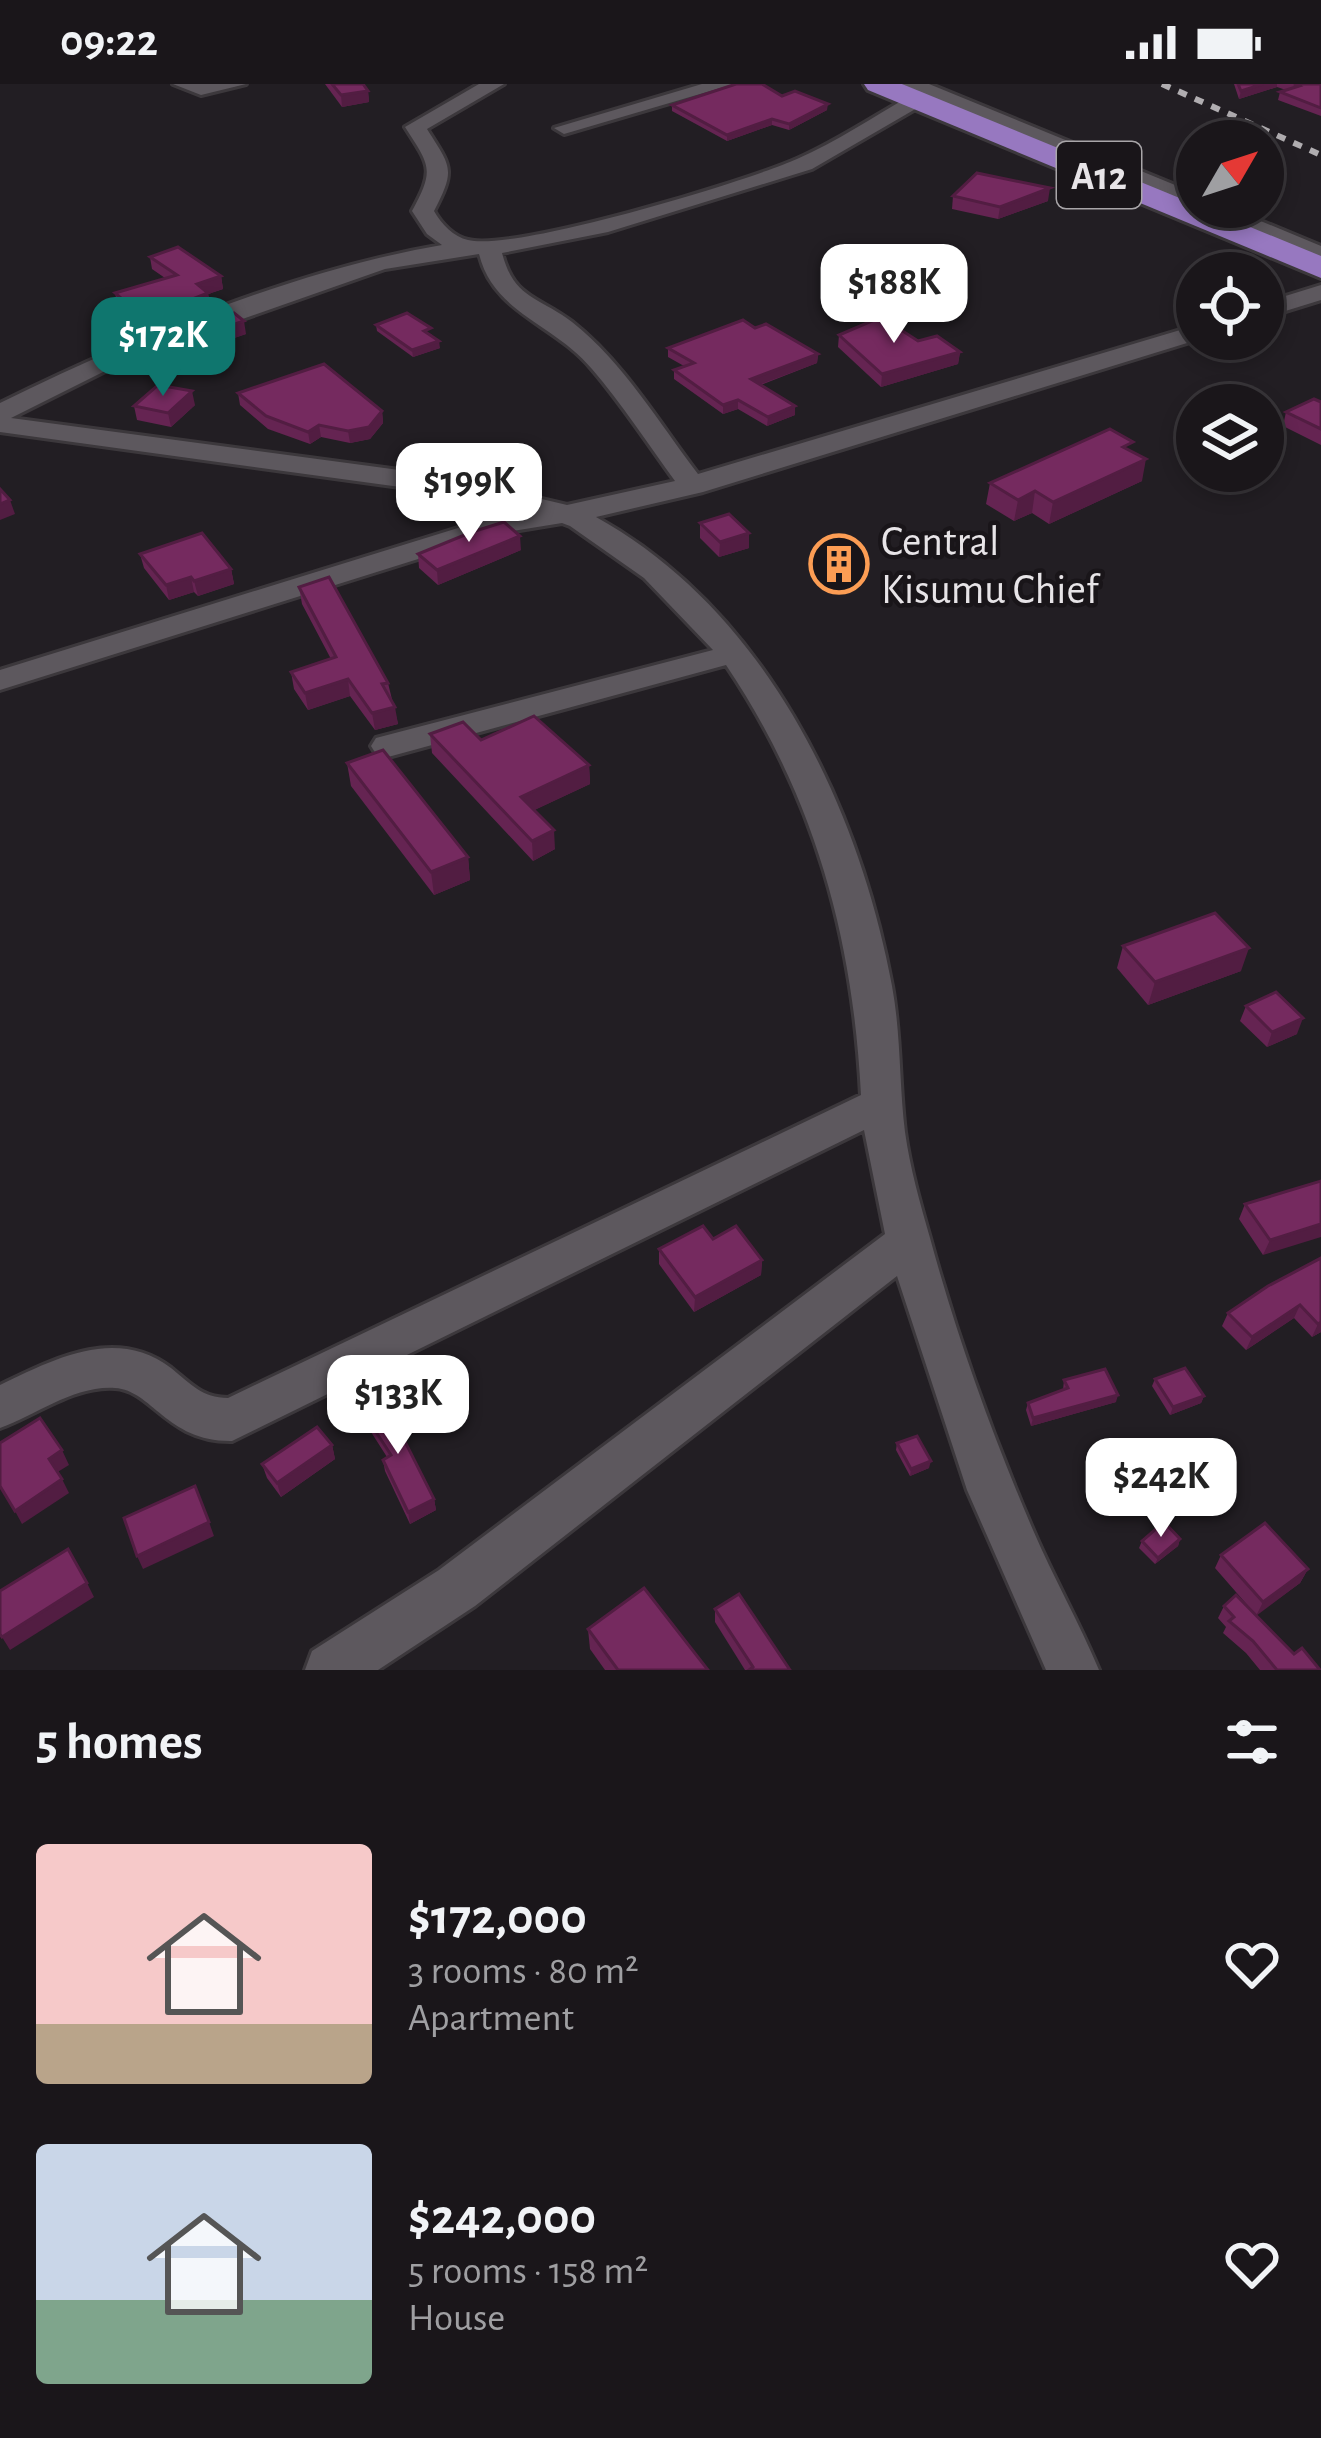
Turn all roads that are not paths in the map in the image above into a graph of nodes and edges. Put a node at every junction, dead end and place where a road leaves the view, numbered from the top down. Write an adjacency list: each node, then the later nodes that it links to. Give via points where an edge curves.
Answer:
1 (183, 84): 2 (street)
2 (236, 84)
3 (494, 84): 10 (street, via 415,127 440,166 425,218 443,236)
4 (724, 84): 7 (street)
5 (878, 84): 6 (highway, A12)
6 (914, 92): 8 (street); 10 (street, via 804,164 642,216); 12 (highway, A12)
7 (564, 128)
8 (1176, 194)
9 (1258, 228): 11 (street)
10 (478, 248): 16 (street, via 380,263 143,346); 18 (street, via 497,280 600,362)
11 (1321, 254)
12 (1321, 268)
13 (1321, 292): 14 (street)
14 (1284, 304)
15 (1176, 338): 18 (street)
16 (0, 413)
17 (0, 424): 19 (street, via 380,476)
18 (693, 486): 19 (street)
19 (569, 516): 20 (street, via 671,586); 21 (street, via 497,525)
20 (736, 653): 22 (street); 23 (street, via 800,757 836,844 874,995)
21 (0, 680)
22 (388, 746)
23 (882, 1102): 24 (street); 25 (street, via 244,1414 212,1422 191,1415 142,1372 114,1366)
24 (908, 1240): 26 (street, via 457,1588); 27 (street, via 977,1459)
25 (0, 1407)
26 (331, 1670)
27 (1073, 1670)

